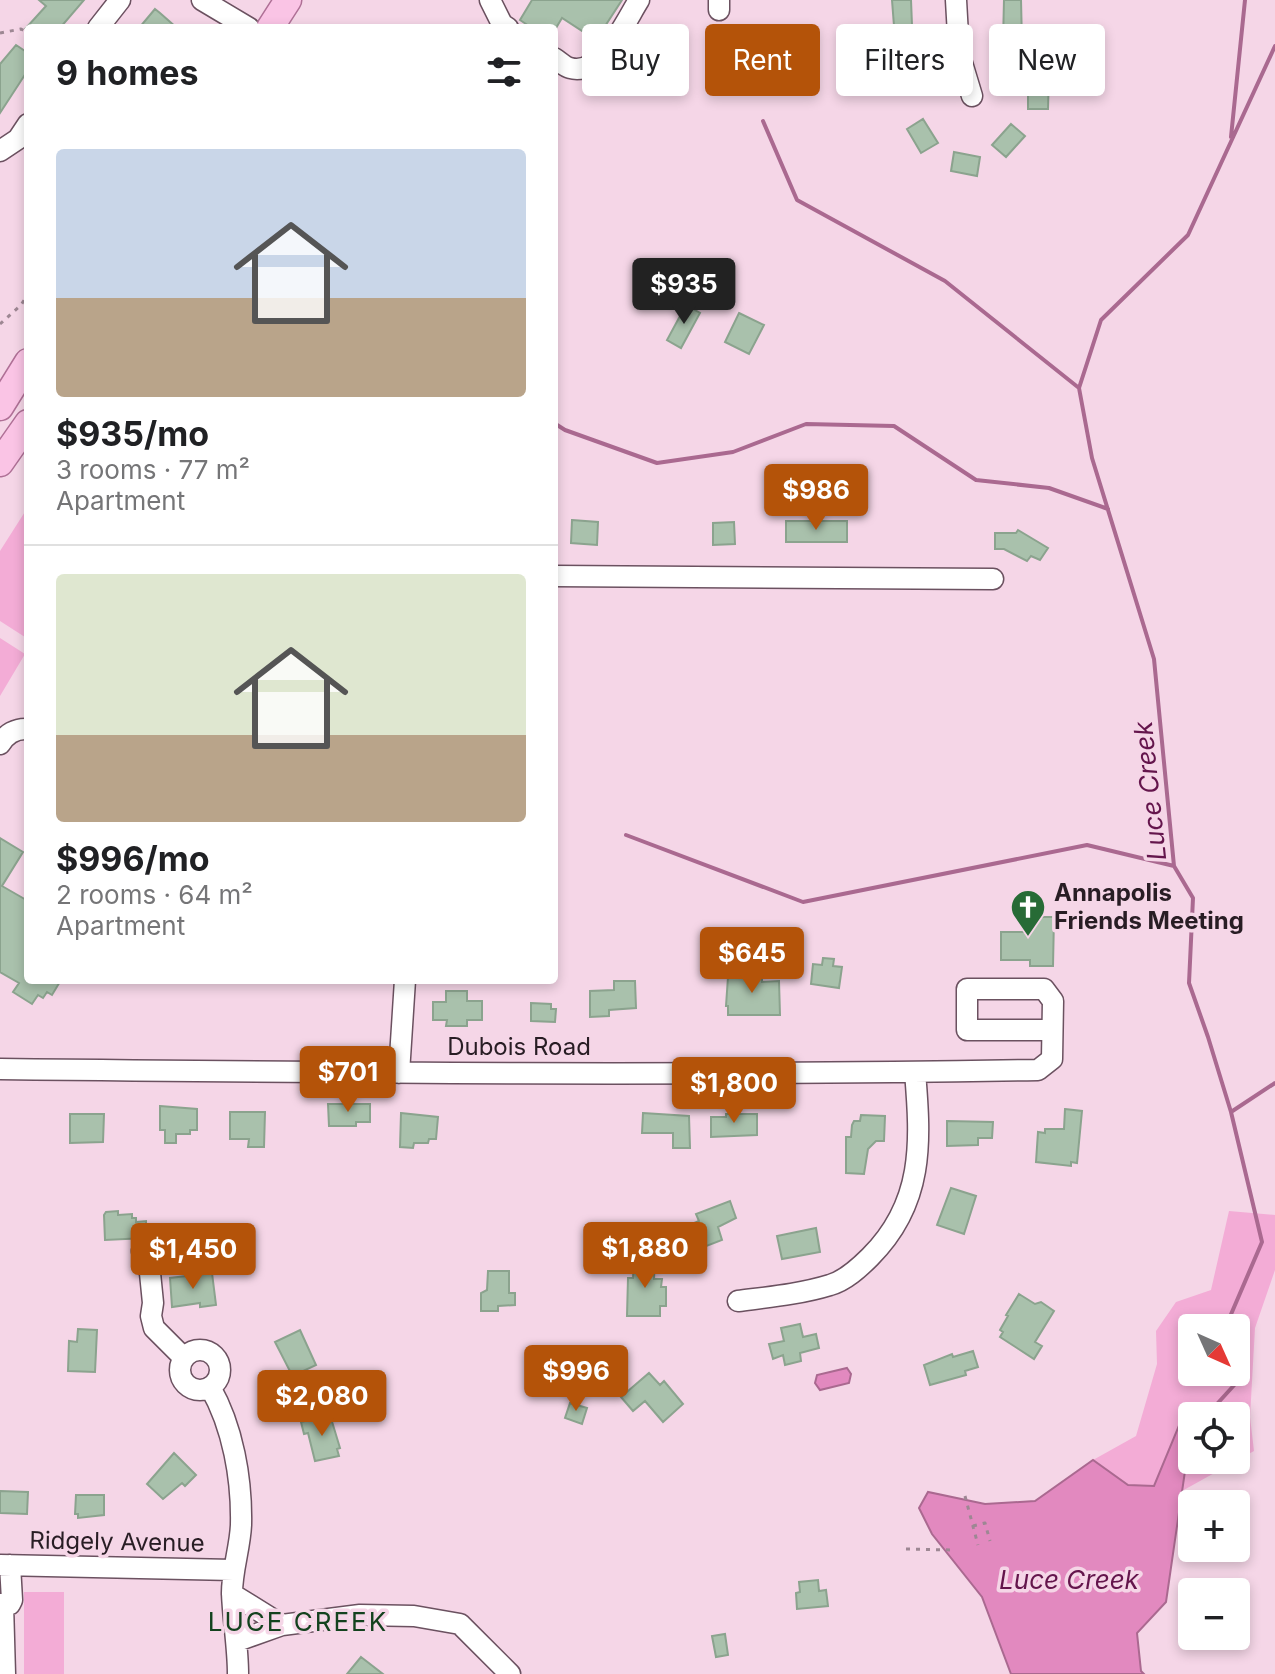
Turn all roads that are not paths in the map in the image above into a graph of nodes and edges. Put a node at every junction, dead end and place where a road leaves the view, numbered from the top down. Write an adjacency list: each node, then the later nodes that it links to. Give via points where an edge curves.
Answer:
1 (120, 0): 7 (street)
2 (202, 0): 8 (street)
3 (288, 0): 9 (main road)
4 (490, 0): 10 (street)
5 (639, 0): 12 (street, via 602,58 587,69)
6 (956, 0): 11 (street)
7 (101, 24)
8 (242, 24)
9 (273, 24)
10 (502, 24)
11 (957, 24)
12 (558, 60)
13 (24, 130): 14 (street)
14 (0, 151)
15 (24, 368): 16 (main road)
16 (0, 407)
17 (24, 429): 18 (main road)
18 (0, 463)
19 (558, 576): 20 (street)
20 (993, 579)
21 (24, 729): 22 (street)
22 (0, 744)
23 (405, 984): 27 (street)
24 (1052, 1030): 26 (street, Dubois Road, via 1052,1059 1038,1070)
25 (0, 1069): 27 (street, Dubois Road)
26 (915, 1072): 27 (street, Dubois Road); 29 (street, via 918,1166 889,1237 859,1268 833,1285)
27 (399, 1073)
28 (142, 1251): 30 (street, via 150,1273 154,1328)
29 (738, 1301)
30 (184, 1358): 31 (street, via 182,1380 195,1389); 31 (street, via 205,1350 217,1360 219,1375)
31 (210, 1387): 33 (street, via 238,1469 241,1527)
32 (5, 1565): 33 (street, Ridgely Avenue); 35 (street, via 12,1600)
33 (233, 1570): 34 (street)
34 (232, 1594): 36 (street); 37 (street)
35 (2, 1604): 38 (street)
36 (282, 1625): 37 (street); 40 (street, via 360,1615 460,1624)
37 (237, 1641): 39 (street)
38 (4, 1673)
39 (238, 1674)
40 (510, 1674)

